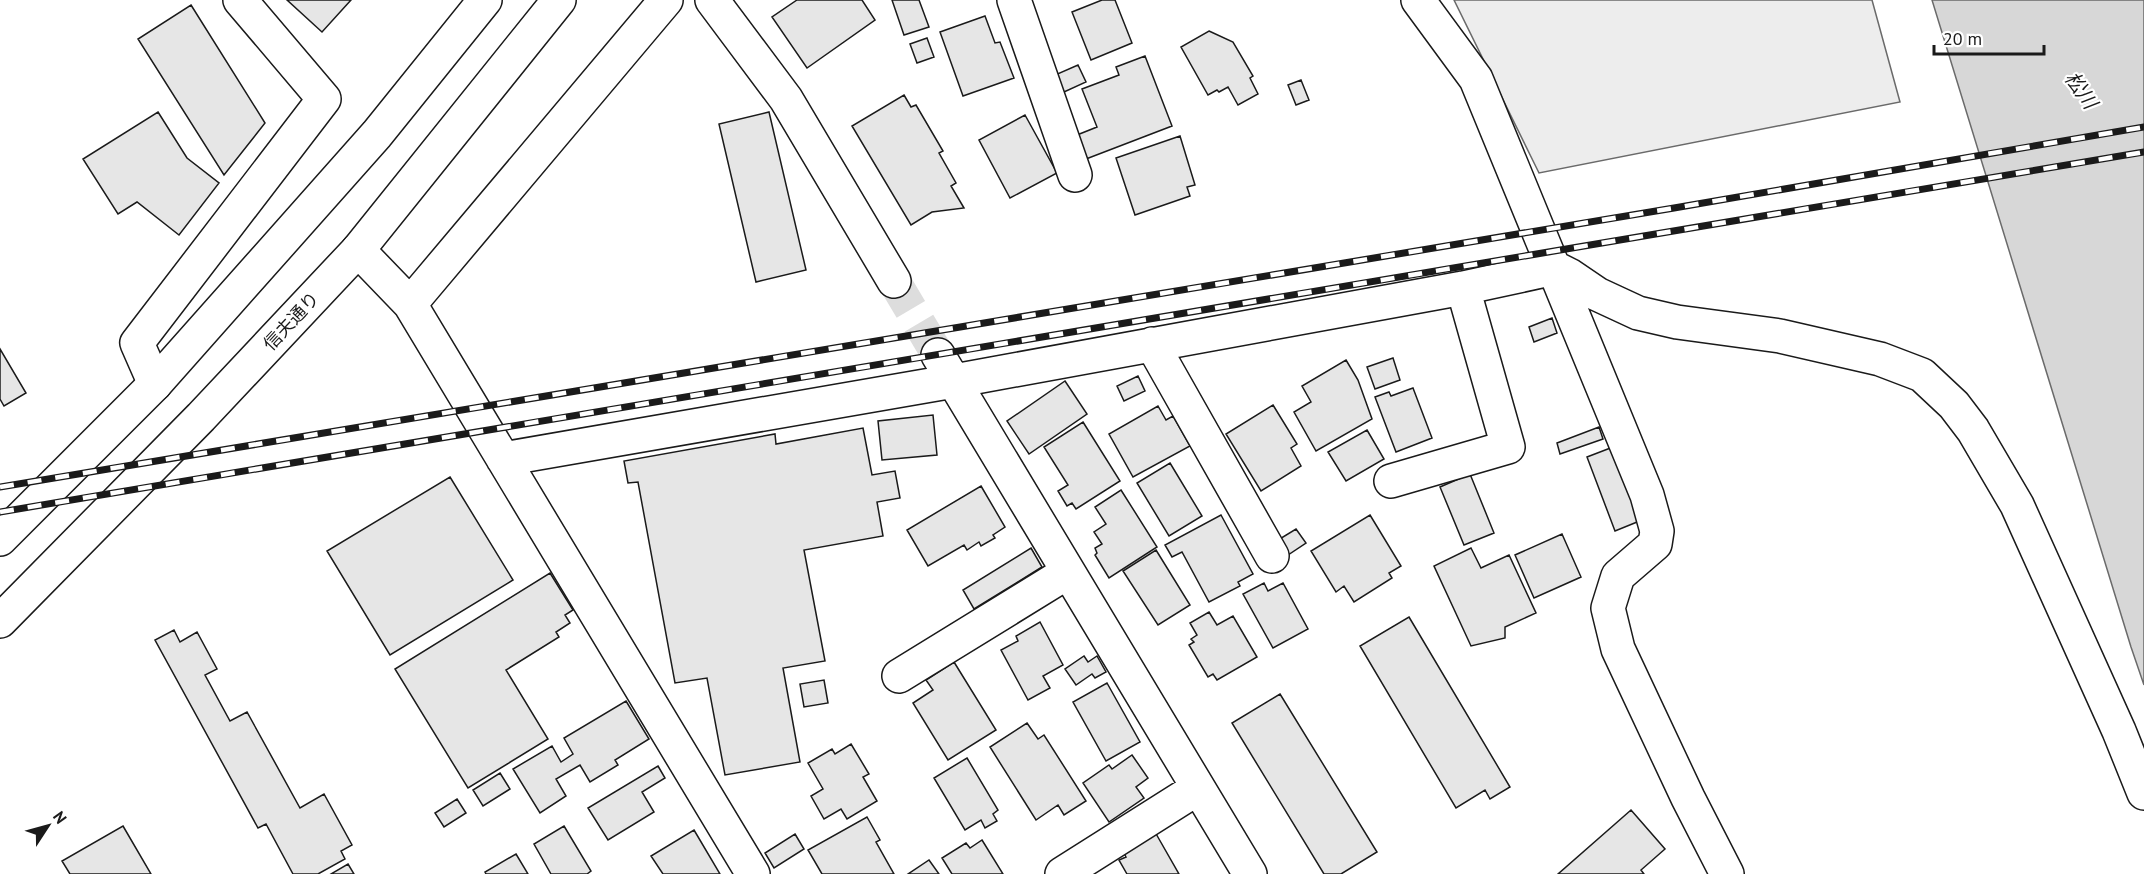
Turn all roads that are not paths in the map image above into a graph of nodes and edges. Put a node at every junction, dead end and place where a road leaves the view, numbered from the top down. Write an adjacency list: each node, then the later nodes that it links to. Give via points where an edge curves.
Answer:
1 (240, 0): 16 (main road, via 324,99 137,343)
2 (485, 0): 16 (main road, via 377,134)
3 (559, 0): 9 (main road, 信夫通り)
4 (666, 0): 13 (main road)
5 (712, 0): 11 (main road, via 786,99)
6 (1014, 0): 8 (main road)
7 (1418, 0): 10 (main road, via 1476,79)
8 (1075, 175)
9 (358, 250): 13 (main road); 22 (main road, 信夫通り)
10 (1554, 268): 12 (main road); 25 (main road, via 1638,313 1880,358 1922,375 1954,405 1973,430 2017,505); 29 (main road, via 1647,495 1657,531 1655,544 1618,576 1612,593 1608,608 1618,649)
11 (894, 281)
12 (1463, 288): 14 (main road); 18 (main road, via 1508,447)
13 (410, 304): 17 (main road)
14 (1152, 344): 15 (main road); 20 (main road)
15 (946, 368): 17 (main road); 21 (main road)
16 (155, 384): 19 (main road)
17 (503, 459): 26 (main road)
18 (1391, 481)
19 (0, 539)
20 (1272, 556)
21 (1068, 572): 23 (main road); 24 (main road)
22 (0, 621)
23 (899, 676)
24 (1198, 788): 27 (main road); 28 (main road)
25 (2144, 793)
26 (753, 874)
27 (1062, 874)
28 (1250, 874)
29 (1728, 874)

